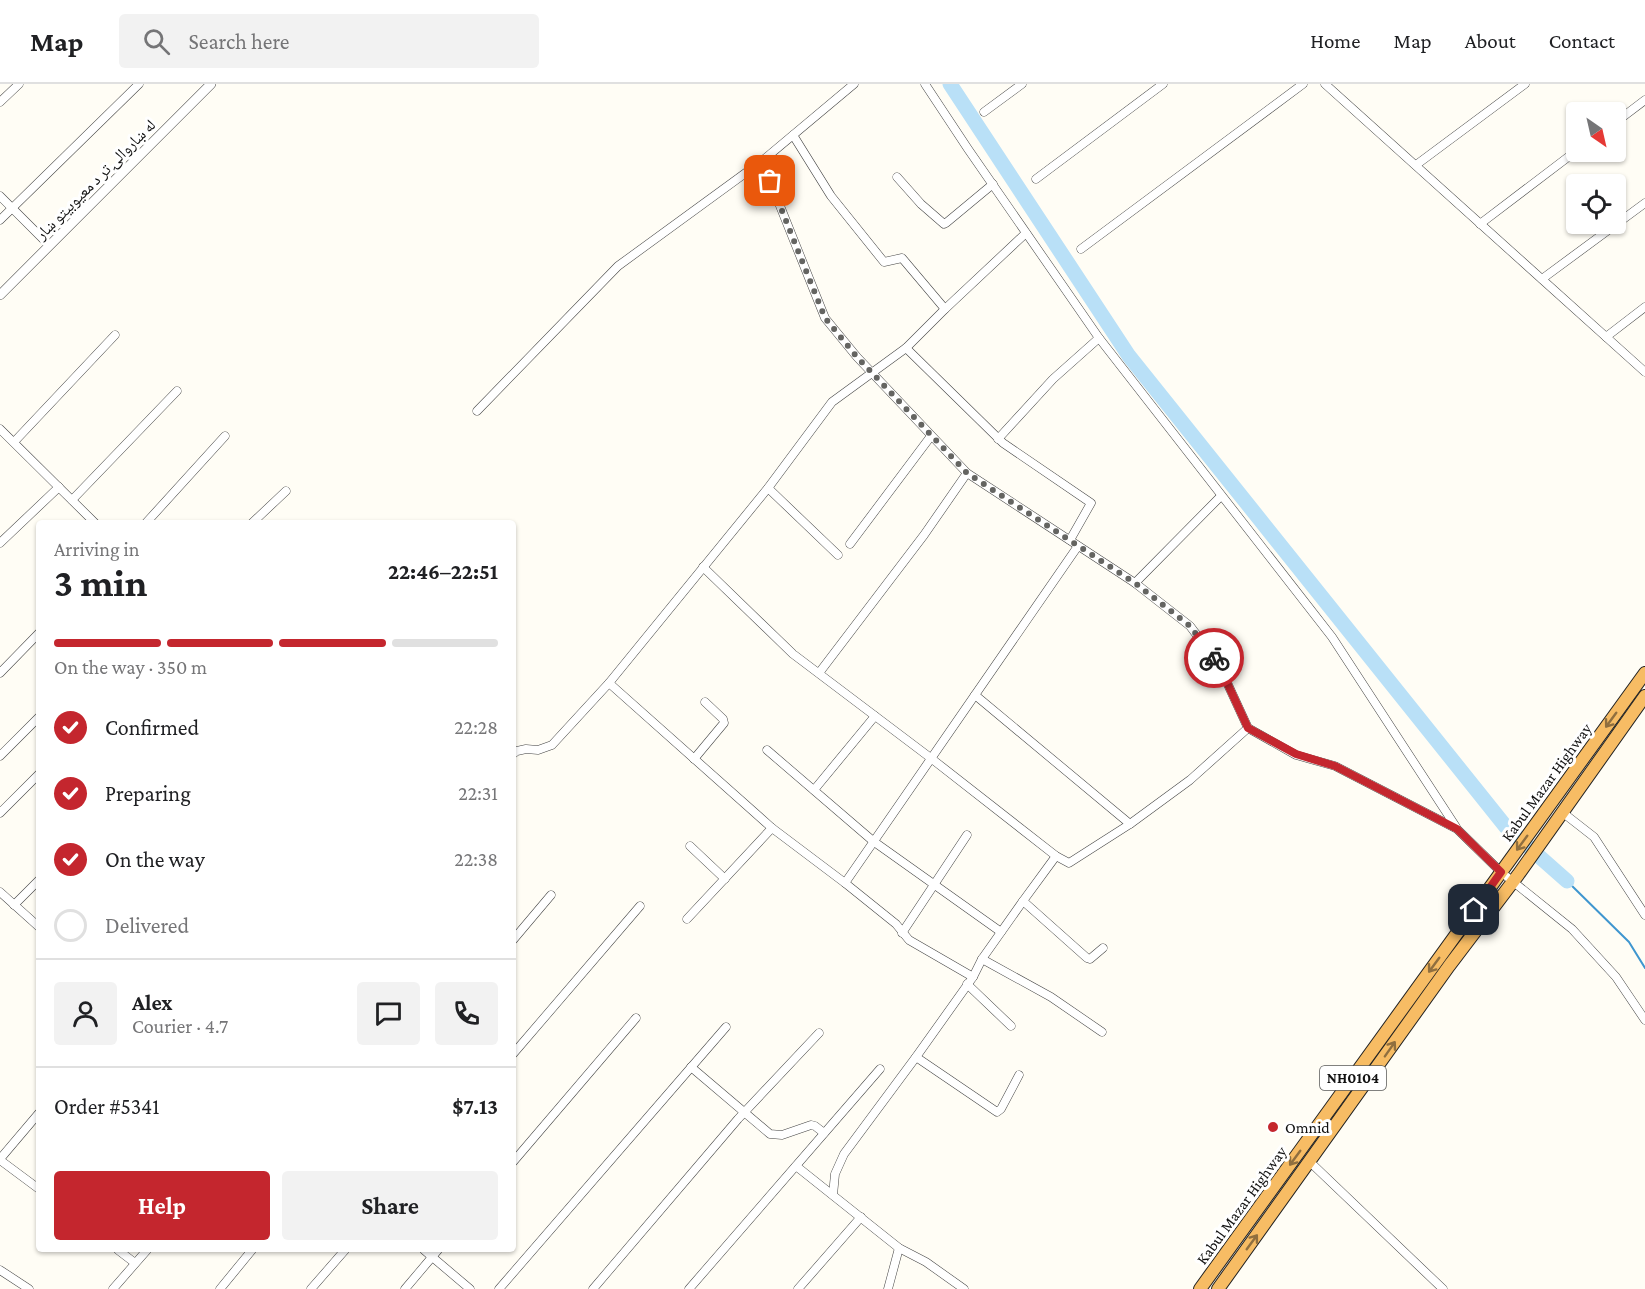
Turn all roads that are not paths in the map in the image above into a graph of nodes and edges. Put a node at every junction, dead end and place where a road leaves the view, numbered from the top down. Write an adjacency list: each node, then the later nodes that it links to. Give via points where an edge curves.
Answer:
1 (19, 84): 12 (street)
2 (139, 84): 24 (street)
3 (211, 84): 28 (street, له ښاروالۍ تر د معیوبیتو ښار)
4 (854, 84): 15 (street)
5 (925, 84): 21 (street)
6 (1022, 84): 13 (street)
7 (1163, 84): 20 (street)
8 (1303, 84): 29 (street)
9 (1325, 84): 18 (street)
10 (1525, 84): 18 (street)
11 (1645, 100): 14 (street)
12 (0, 102)
13 (984, 112)
14 (1626, 114)
15 (794, 135): 17 (street); 33 (street, via 831,196 884,262 902,258)
16 (1566, 159): 26 (street)
17 (762, 161): 38 (street, via 825,318); 41 (street, via 618,266)
18 (1416, 165): 26 (street)
19 (897, 177): 21 (street, via 944,224)
20 (1036, 180)
21 (993, 184): 27 (street)
22 (0, 196): 24 (street)
23 (1645, 203): 30 (street)
24 (12, 208): 25 (street); 28 (street)
25 (0, 220)
26 (1480, 224): 30 (street)
27 (1026, 233): 33 (street); 36 (street)
28 (49, 245): 31 (street, له ښاروالۍ تر د معیوبیتو ښار)
29 (1081, 249)
30 (1542, 279): 35 (street)
31 (0, 295)
32 (1645, 307): 35 (street)
33 (945, 309): 37 (street)
34 (116, 335): 46 (street)
35 (1606, 336): 39 (street)
36 (1099, 338): 45 (street); 51 (street)
37 (906, 348): 38 (street); 45 (street)
38 (873, 372): 44 (street); 49 (street, via 832,402)
39 (1645, 372)
40 (177, 392): 52 (street)
41 (477, 411)
42 (0, 429): 46 (street)
43 (225, 436): 54 (street)
44 (931, 436): 47 (street); 58 (street)
45 (998, 439): 56 (street, via 1090,503)
46 (14, 442): 48 (street)
47 (967, 473): 56 (street); 65 (street)
48 (59, 487): 52 (street); 57 (street)
49 (768, 489): 60 (street); 61 (street)
50 (286, 491): 55 (street)
51 (1221, 496): 62 (street); 85 (street, via 1332,637)
52 (72, 500): 53 (street)
53 (92, 520)
54 (149, 520)
55 (255, 520)
56 (1070, 540): 59 (street)
57 (0, 543)
58 (850, 544)
59 (1077, 546): 62 (street); 68 (street)
60 (838, 555)
61 (702, 567): 65 (street, via 793,654); 67 (street)
62 (1135, 583): 73 (street, via 1190,626 1218,663)
63 (36, 636): 64 (street)
64 (0, 673)
65 (819, 673): 71 (street)
66 (1645, 673): 90 (highway, Kabul Mazar Highway / NH0104, one-way to 90)
67 (609, 683): 75 (street, via 552,745); 77 (street)
68 (975, 695): 78 (street); 83 (street)
69 (1645, 696): 81 (highway, Kabul Mazar Highway / NH0104)
70 (705, 702): 77 (street, via 724,723)
71 (875, 716): 78 (street); 80 (street)
72 (36, 720): 76 (street)
73 (1248, 728): 83 (street, via 1190,780); 85 (street, via 1296,754 1335,766)
74 (768, 750): 80 (street)
75 (516, 752)
76 (0, 756)
77 (694, 759): 84 (street)
78 (932, 759): 87 (street); 89 (street)
79 (36, 777): 82 (street)
80 (814, 790): 87 (street)
81 (1562, 812): 92 (highway, Kabul Mazar Highway / NH0104); 101 (street, via 1594,837)
82 (0, 813)
83 (1130, 824): 89 (street, via 1070,864)
84 (772, 828): 91 (street); 94 (street)
85 (1457, 829): 90 (street)
86 (967, 835): 95 (street)
87 (873, 841): 94 (street); 95 (street)
88 (690, 846): 91 (street)
89 (1056, 856): 98 (street)
90 (1503, 870): 92 (street); 154 (highway, Kabul Mazar Highway / NH0104, one-way to 154)
91 (725, 879): 102 (street)
92 (1516, 879): 112 (street, via 1617,976); 127 (highway, Kabul Mazar Highway / NH0104, one-way to 92)
93 (36, 883): 99 (street)
94 (845, 883): 105 (street)
95 (933, 885): 104 (street); 105 (street)
96 (0, 892): 99 (street)
97 (551, 895): 106 (street)
98 (1023, 900): 104 (street); 107 (street, via 1086,958)
99 (14, 905): 103 (street)
100 (640, 906): 117 (street)
101 (1645, 915)
102 (687, 919)
103 (36, 924)
104 (1001, 932): 108 (street)
105 (902, 933): 109 (street)
106 (516, 936)
107 (1103, 948)
108 (982, 959): 109 (street); 115 (street, via 1051,997)
109 (972, 977): 110 (street)
110 (967, 984): 113 (street); 118 (street)
111 (636, 1018): 125 (street)
112 (1645, 1020)
113 (1011, 1026)
114 (726, 1027): 119 (street)
115 (1102, 1032)
116 (819, 1033): 122 (street)
117 (516, 1051)
118 (916, 1057): 121 (street, via 997,1112); 130 (street, via 844,1154 835,1174)
119 (691, 1067): 122 (street); 148 (street)
120 (880, 1069): 124 (street)
121 (1019, 1075)
122 (744, 1113): 124 (street, via 770,1134 812,1125); 149 (street)
123 (36, 1117): 126 (street)
124 (824, 1133): 128 (street)
125 (516, 1158)
126 (0, 1159): 129 (street)
127 (1310, 1161): 155 (highway, Kabul Mazar Highway / NH0104, one-way to 127); 156 (street)
128 (796, 1167): 130 (street); 150 (street)
129 (36, 1187)
130 (833, 1195): 131 (street)
131 (861, 1217): 132 (street); 151 (street)
132 (899, 1248): 152 (street); 153 (street)
133 (121, 1252): 140 (street)
134 (145, 1252): 140 (street)
135 (250, 1252): 144 (street)
136 (343, 1252): 145 (street)
137 (427, 1252): 139 (street)
138 (436, 1252): 139 (street)
139 (432, 1256): 146 (street); 147 (street)
140 (135, 1263): 143 (street)
141 (0, 1271): 142 (street)
142 (29, 1289)
143 (113, 1289)
144 (220, 1289)
145 (311, 1289)
146 (405, 1289)
147 (470, 1289)
148 (499, 1289)
149 (593, 1289)
150 (688, 1289)
151 (798, 1289)
152 (888, 1289)
153 (964, 1289)
154 (1200, 1289)
155 (1218, 1289)
156 (1443, 1289)

